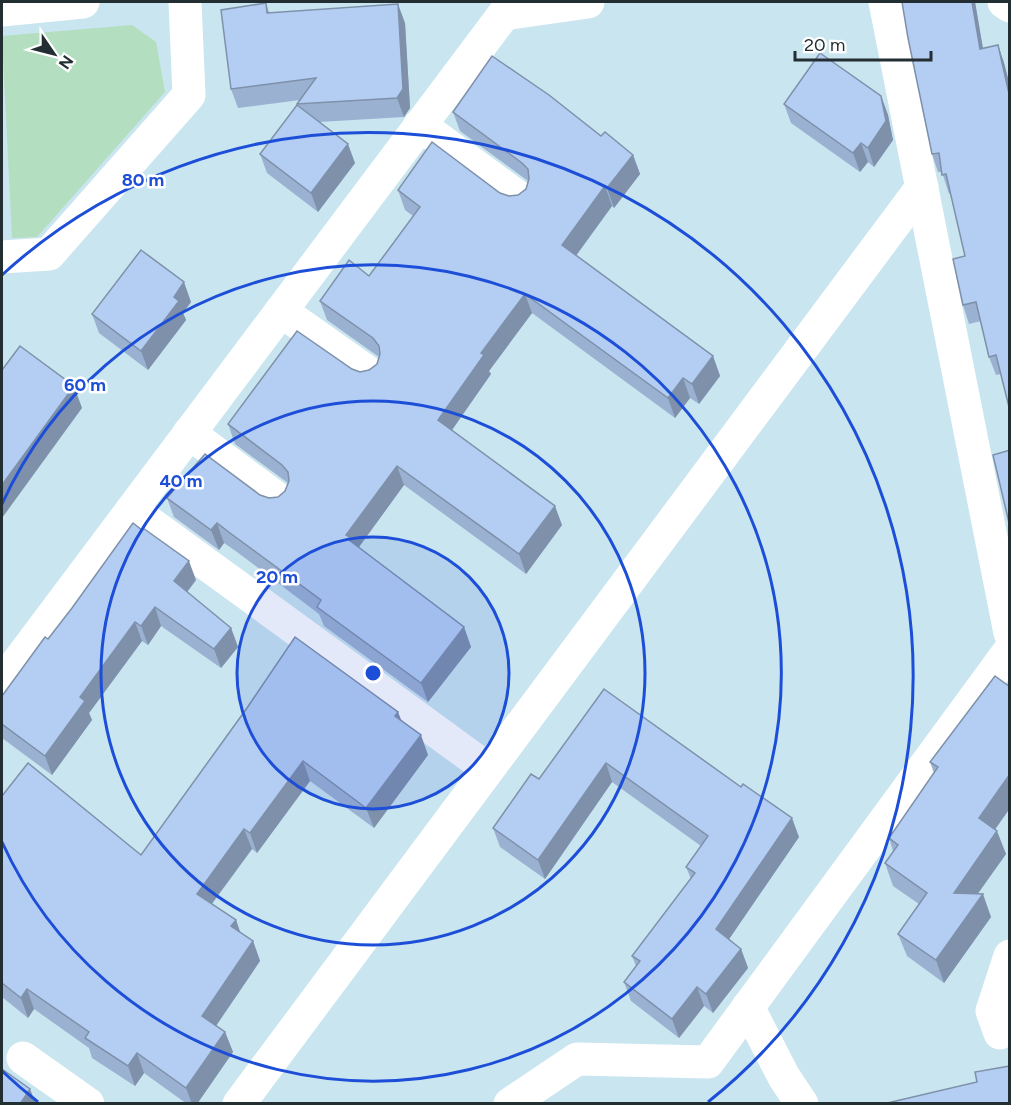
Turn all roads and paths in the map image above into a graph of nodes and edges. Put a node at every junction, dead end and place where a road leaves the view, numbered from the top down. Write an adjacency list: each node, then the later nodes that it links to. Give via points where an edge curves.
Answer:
1 (83, 2): 7 (street)
2 (185, 2): 11 (street, via 189,95 49,254)
3 (588, 2): 8 (street, via 504,14)
4 (885, 2): 9 (street)
5 (1004, 2): 6 (street)
6 (1010, 6)
7 (2, 10)
8 (420, 125): 10 (street); 12 (street)
9 (922, 187): 17 (street); 20 (street)
10 (518, 197)
11 (2, 257)
12 (281, 311): 13 (street); 14 (street)
13 (369, 373)
14 (189, 433): 15 (street); 16 (street)
15 (278, 499)
16 (132, 510): 19 (street); 20 (street)
17 (1010, 633)
18 (1010, 650): 22 (street)
19 (2, 683)
20 (488, 769): 26 (street)
21 (1010, 956): 23 (street, via 992,1011)
22 (748, 1007): 27 (street, via 708,1062 577,1059); 28 (street)
23 (1000, 1033)
24 (23, 1058): 25 (street)
25 (88, 1104)
26 (239, 1104)
27 (510, 1104)
28 (802, 1104)

